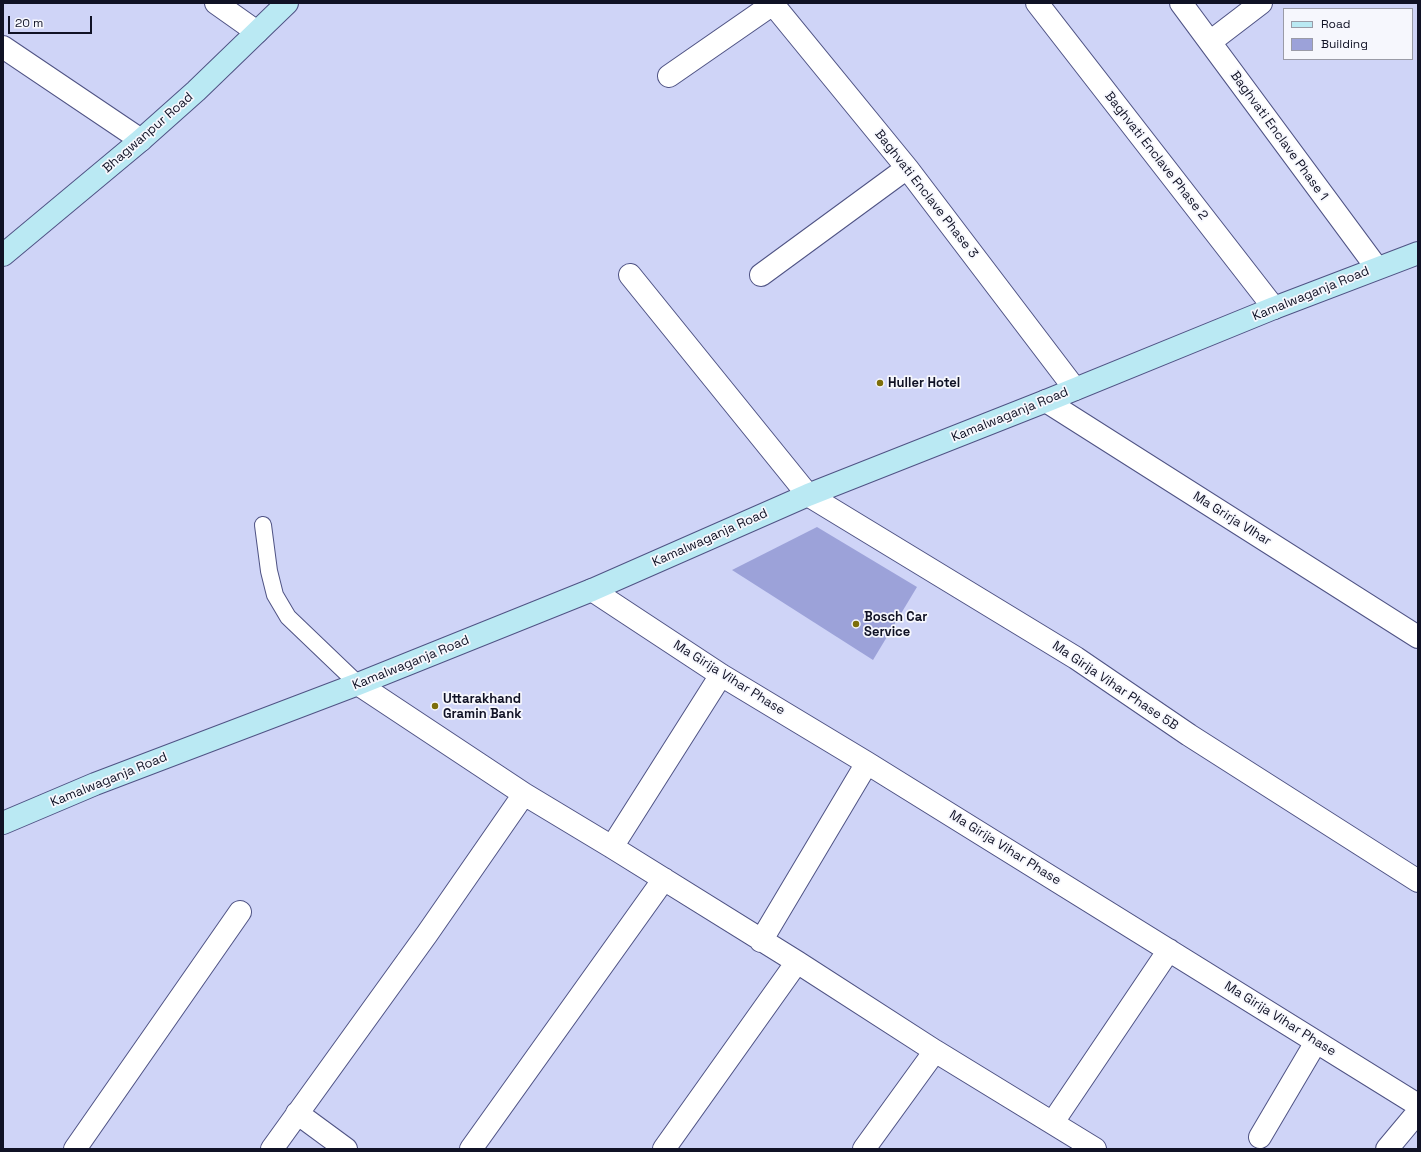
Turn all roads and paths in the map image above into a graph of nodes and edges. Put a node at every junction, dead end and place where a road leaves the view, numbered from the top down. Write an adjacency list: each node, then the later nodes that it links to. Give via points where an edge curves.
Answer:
1 (216, 3): 7 (street)
2 (287, 3): 7 (main road, Bhagwanpur Road)
3 (773, 3): 10 (street); 12 (street, Baghvati Enclave Phase 3)
4 (1037, 3): 18 (street, Baghvati Enclave Phase 2)
5 (1181, 3): 8 (street, Baghvati Enclave Phase 1)
6 (1261, 3): 8 (street)
7 (257, 32): 11 (main road, Bhagwanpur Road)
8 (1210, 42): 15 (street, Baghvati Enclave Phase 1)
9 (3, 46): 11 (street)
10 (669, 76)
11 (141, 140): 14 (main road, Bhagwanpur Road)
12 (907, 168): 17 (street); 19 (street, Baghvati Enclave Phase 3)
13 (1418, 253): 15 (main road, Kamalwaganja Road)
14 (3, 255)
15 (1377, 268): 18 (main road, Kamalwaganja Road)
16 (630, 275): 21 (street, Ma Girija Vihar Phase 5B)
17 (761, 275)
18 (1274, 308): 19 (main road, Kamalwaganja Road)
19 (1075, 389): 20 (main road, Kamalwaganja Road)
20 (1046, 401): 21 (main road, Kamalwaganja Road); 24 (street, Ma Grirja VIhar)
21 (808, 495): 23 (main road, Kamalwaganja Road); 32 (street, Ma Girija Vihar Phase 5B, via 1076,658 1189,735)
22 (263, 525): 26 (lane, via 275,594 288,617)
23 (592, 590): 25 (street, Ma Girija Vihar Phase); 26 (main road, Kamalwaganja Road)
24 (1418, 637)
25 (721, 675): 27 (street, Ma Girija Vihar Phase); 30 (street)
26 (358, 684): 28 (street); 29 (main road, Kamalwaganja Road, via 95,784)
27 (867, 763): 34 (street); 35 (street, Ma Girija Vihar Phase)
28 (524, 794): 30 (street); 41 (street, via 427,934)
29 (3, 823)
30 (612, 847): 31 (street)
31 (664, 879): 34 (street); 48 (street)
32 (1418, 881)
33 (240, 912): 45 (street)
34 (761, 940): 36 (street)
35 (1169, 950): 37 (street, Ma Girija Vihar Phase); 42 (street)
36 (797, 962): 38 (street); 49 (street)
37 (1316, 1042): 39 (street, Ma Girija Vihar Phase); 43 (street)
38 (935, 1051): 42 (street); 50 (street)
39 (1418, 1106)
40 (1418, 1112): 51 (street)
41 (297, 1113): 46 (street); 47 (street)
42 (1053, 1122): 44 (street)
43 (1260, 1137)
44 (1092, 1148)
45 (75, 1149)
46 (272, 1149)
47 (346, 1149)
48 (471, 1149)
49 (664, 1149)
50 (864, 1149)
51 (1387, 1149)

